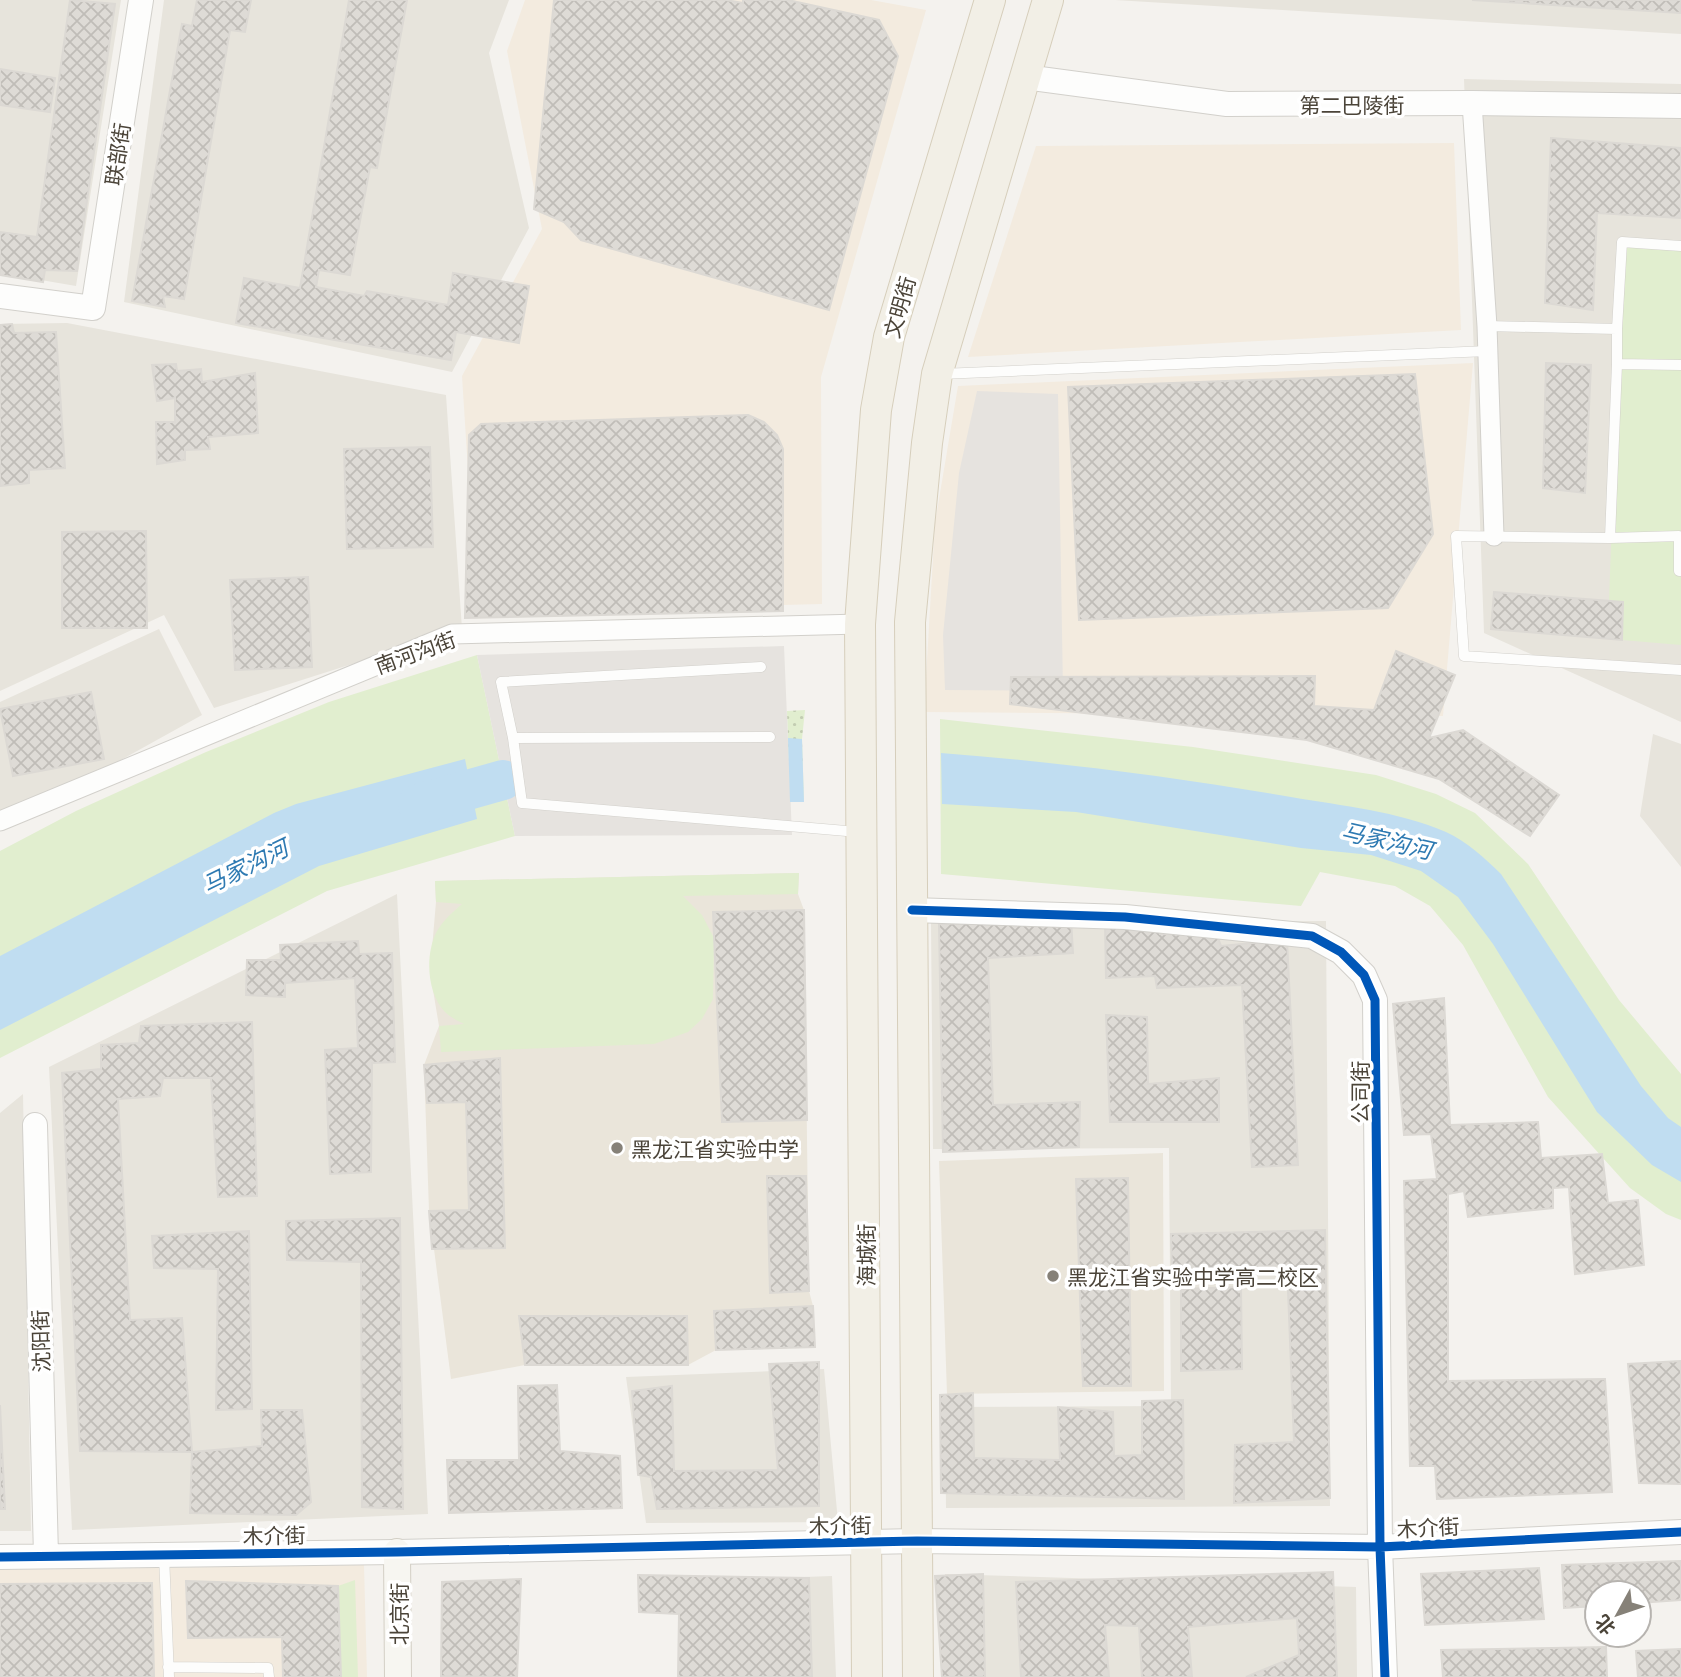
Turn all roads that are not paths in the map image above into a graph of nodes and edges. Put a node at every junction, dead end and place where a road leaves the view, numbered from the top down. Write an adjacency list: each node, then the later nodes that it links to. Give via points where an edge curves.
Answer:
1 (141, 0): 8 (street, 联部街, via 93,308)
2 (990, 0): 18 (main road, 文明街, via 889,337 876,410)
3 (1048, 0): 4 (main road)
4 (1025, 77): 5 (street, 第二巴陵街, via 1227,104); 14 (main road)
5 (1472, 103): 6 (street, 第二巴陵街); 9 (street)
6 (1681, 106)
7 (1681, 246): 10 (lane, via 1622,242)
8 (0, 296)
9 (1487, 326): 10 (lane); 11 (street)
10 (1617, 329): 12 (lane)
11 (1488, 351): 14 (lane); 15 (street)
12 (1617, 364): 13 (lane); 16 (lane)
13 (1681, 365)
14 (937, 374): 25 (main road, via 910,622)
15 (1494, 536): 16 (lane); 20 (lane, via 1457,536 1464,656)
16 (1610, 538): 17 (lane, via 1679,536)
17 (1681, 571)
18 (860, 624): 23 (street, 南河沟街, via 452,634); 24 (main road, 文明街)
19 (761, 667): 22 (lane, via 501,682)
20 (1681, 670)
21 (770, 737): 22 (lane)
22 (513, 738): 24 (lane, via 522,803)
23 (0, 821)
24 (862, 832): 29 (main road, 海城街)
25 (912, 910): 28 (main road); 30 (street, 公司街, via 1125,917 1312,936 1342,952 1364,975 1376,1000)
26 (35, 1125): 33 (street, 沈阳街)
27 (1681, 1532): 30 (street, 木介街)
28 (917, 1541): 29 (street, 木介街); 30 (street, 木介街); 39 (main road)
29 (866, 1542): 31 (street, 木介街); 38 (main road, 海城街)
30 (1380, 1547): 40 (street, 公司街)
31 (397, 1552): 32 (street, 木介街); 37 (main road, 北京街)
32 (164, 1554): 33 (street, 木介街); 35 (lane)
33 (46, 1556): 34 (street, 木介街)
34 (0, 1557)
35 (169, 1672): 36 (lane, via 268,1668)
36 (269, 1677)
37 (398, 1677)
38 (867, 1677)
39 (918, 1677)
40 (1385, 1677)

